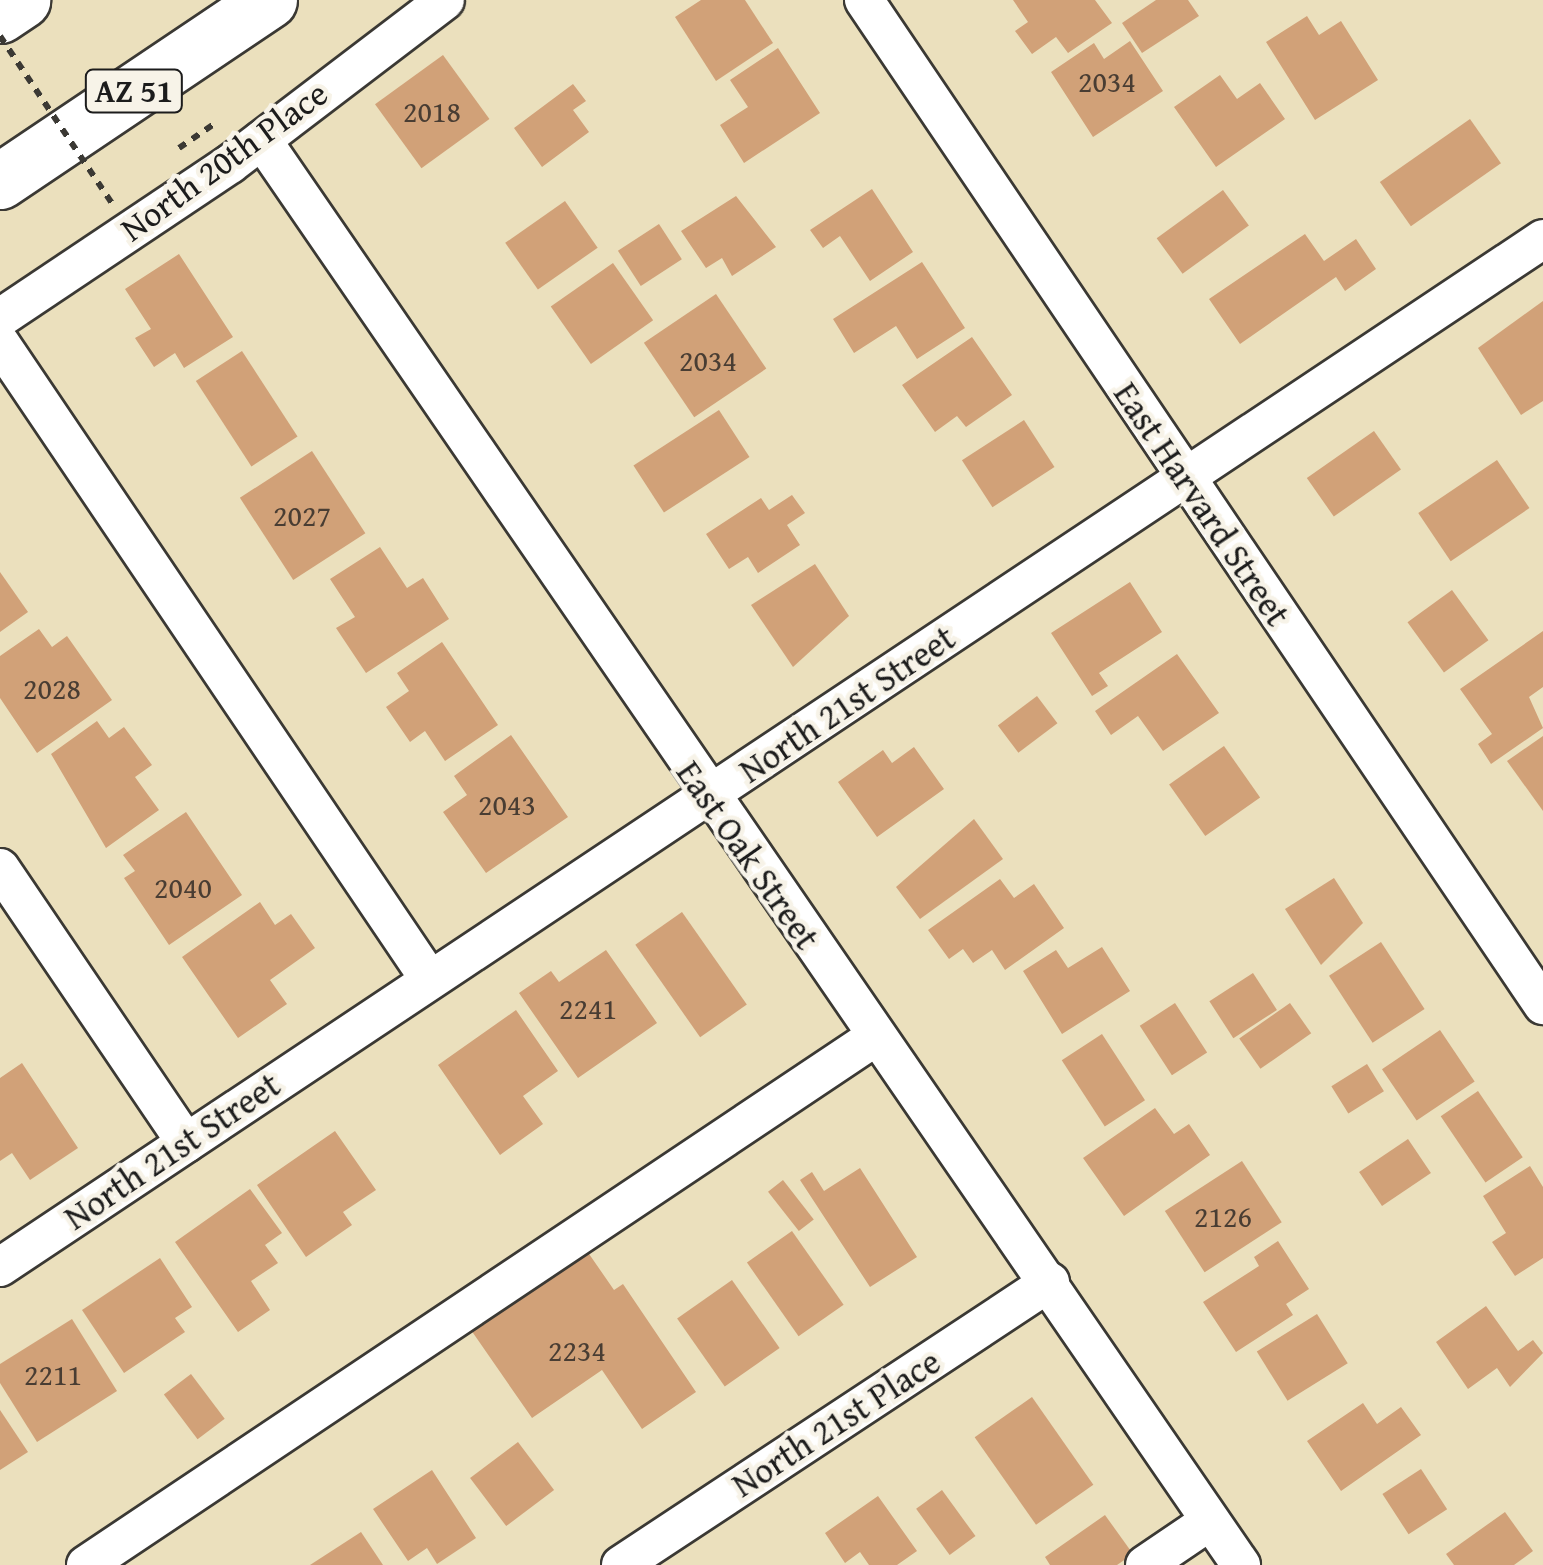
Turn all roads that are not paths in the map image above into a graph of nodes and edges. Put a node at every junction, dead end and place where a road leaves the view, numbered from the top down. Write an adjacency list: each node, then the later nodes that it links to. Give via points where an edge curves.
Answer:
1 (22, 0): 5 (highway)
2 (269, 0): 7 (highway, AZ 51)
3 (445, 0): 6 (street, North 20th Place)
4 (864, 0): 11 (street, East Harvard Street)
5 (0, 15)
6 (262, 140): 9 (street, North 20th Place); 12 (street, East Oak Street)
7 (0, 181)
8 (1543, 239): 11 (street, North 21st Street)
9 (0, 318)
10 (0, 343): 14 (street)
11 (1184, 478): 12 (street, North 21st Street); 15 (street, East Harvard Street)
12 (707, 798): 14 (street, North 21st Street); 16 (street, East Oak Street)
13 (0, 868): 17 (street)
14 (428, 977): 17 (street, North 21st Street)
15 (1543, 1006)
16 (875, 1037): 19 (street, East Oak Street); 21 (street)
17 (186, 1142): 18 (street, North 21st Street)
18 (0, 1267)
19 (1050, 1282): 20 (street, East Oak Street); 22 (street, North 21st Place)
20 (1210, 1520): 23 (street); 24 (street, East Oak Street)
21 (86, 1565)
22 (621, 1565)
23 (1146, 1565)
24 (1241, 1565)

